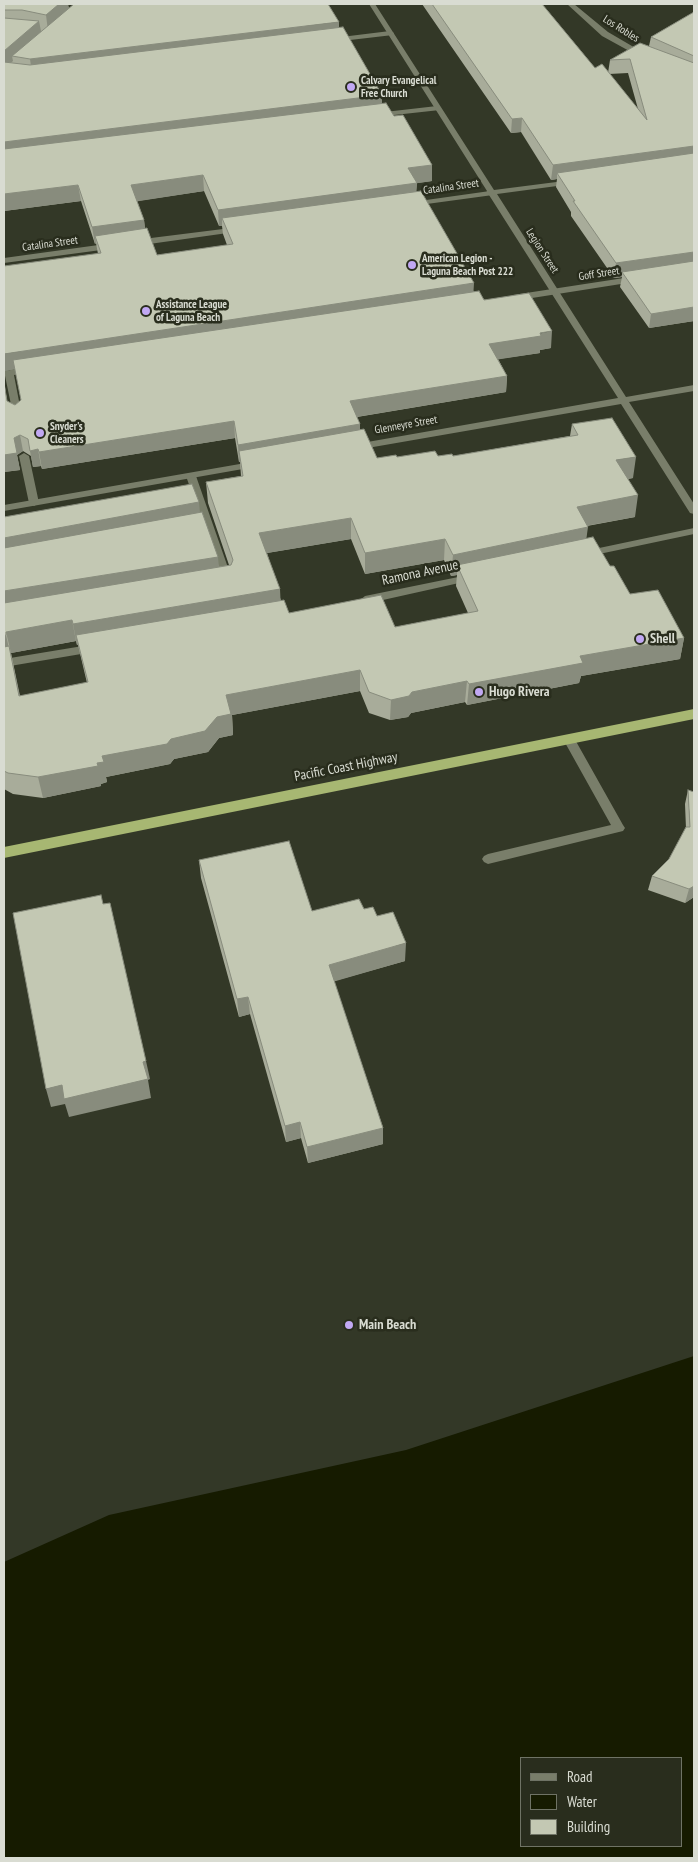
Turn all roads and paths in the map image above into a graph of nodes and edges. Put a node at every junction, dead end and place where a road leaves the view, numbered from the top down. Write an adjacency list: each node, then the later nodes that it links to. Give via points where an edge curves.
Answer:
1 (372, 4): 3 (street, Legion Street)
2 (570, 4): 5 (street, Los Robles, via 605,34)
3 (390, 32): 4 (street); 6 (street, Legion Street)
4 (322, 41)
5 (654, 60)
6 (437, 108): 7 (street); 9 (street, Legion Street)
7 (366, 116)
8 (578, 181): 9 (street, Catalina Street)
9 (490, 193): 10 (street, Catalina Street); 14 (street, Legion Street)
10 (405, 205)
11 (249, 227): 12 (street, Catalina Street)
12 (4, 262)
13 (647, 278): 14 (street, Goff Street)
14 (555, 292): 15 (street, Goff Street); 19 (street, Legion Street)
15 (504, 300)
16 (38, 369): 17 (street)
17 (6, 374): 20 (street)
18 (694, 388): 19 (street, Glenneyre Street)
19 (624, 400): 21 (street, Glenneyre Street); 27 (street, Legion Street)
20 (17, 417)
21 (345, 449)
22 (24, 456): 25 (street)
23 (268, 462): 24 (street)
24 (191, 476): 25 (street); 31 (street, via 204,528 228,582)
25 (34, 503): 26 (street)
26 (4, 508)
27 (694, 511)
28 (694, 531): 29 (street)
29 (577, 556)
30 (489, 574): 32 (street, Ramona Avenue)
31 (218, 583)
32 (352, 602)
33 (110, 645): 34 (street)
34 (4, 663)
35 (694, 714): 36 (highway, Pacific Coast Highway)
36 (569, 739): 37 (highway, Pacific Coast Highway); 38 (street, via 619,828)
37 (4, 853)
38 (488, 859)

